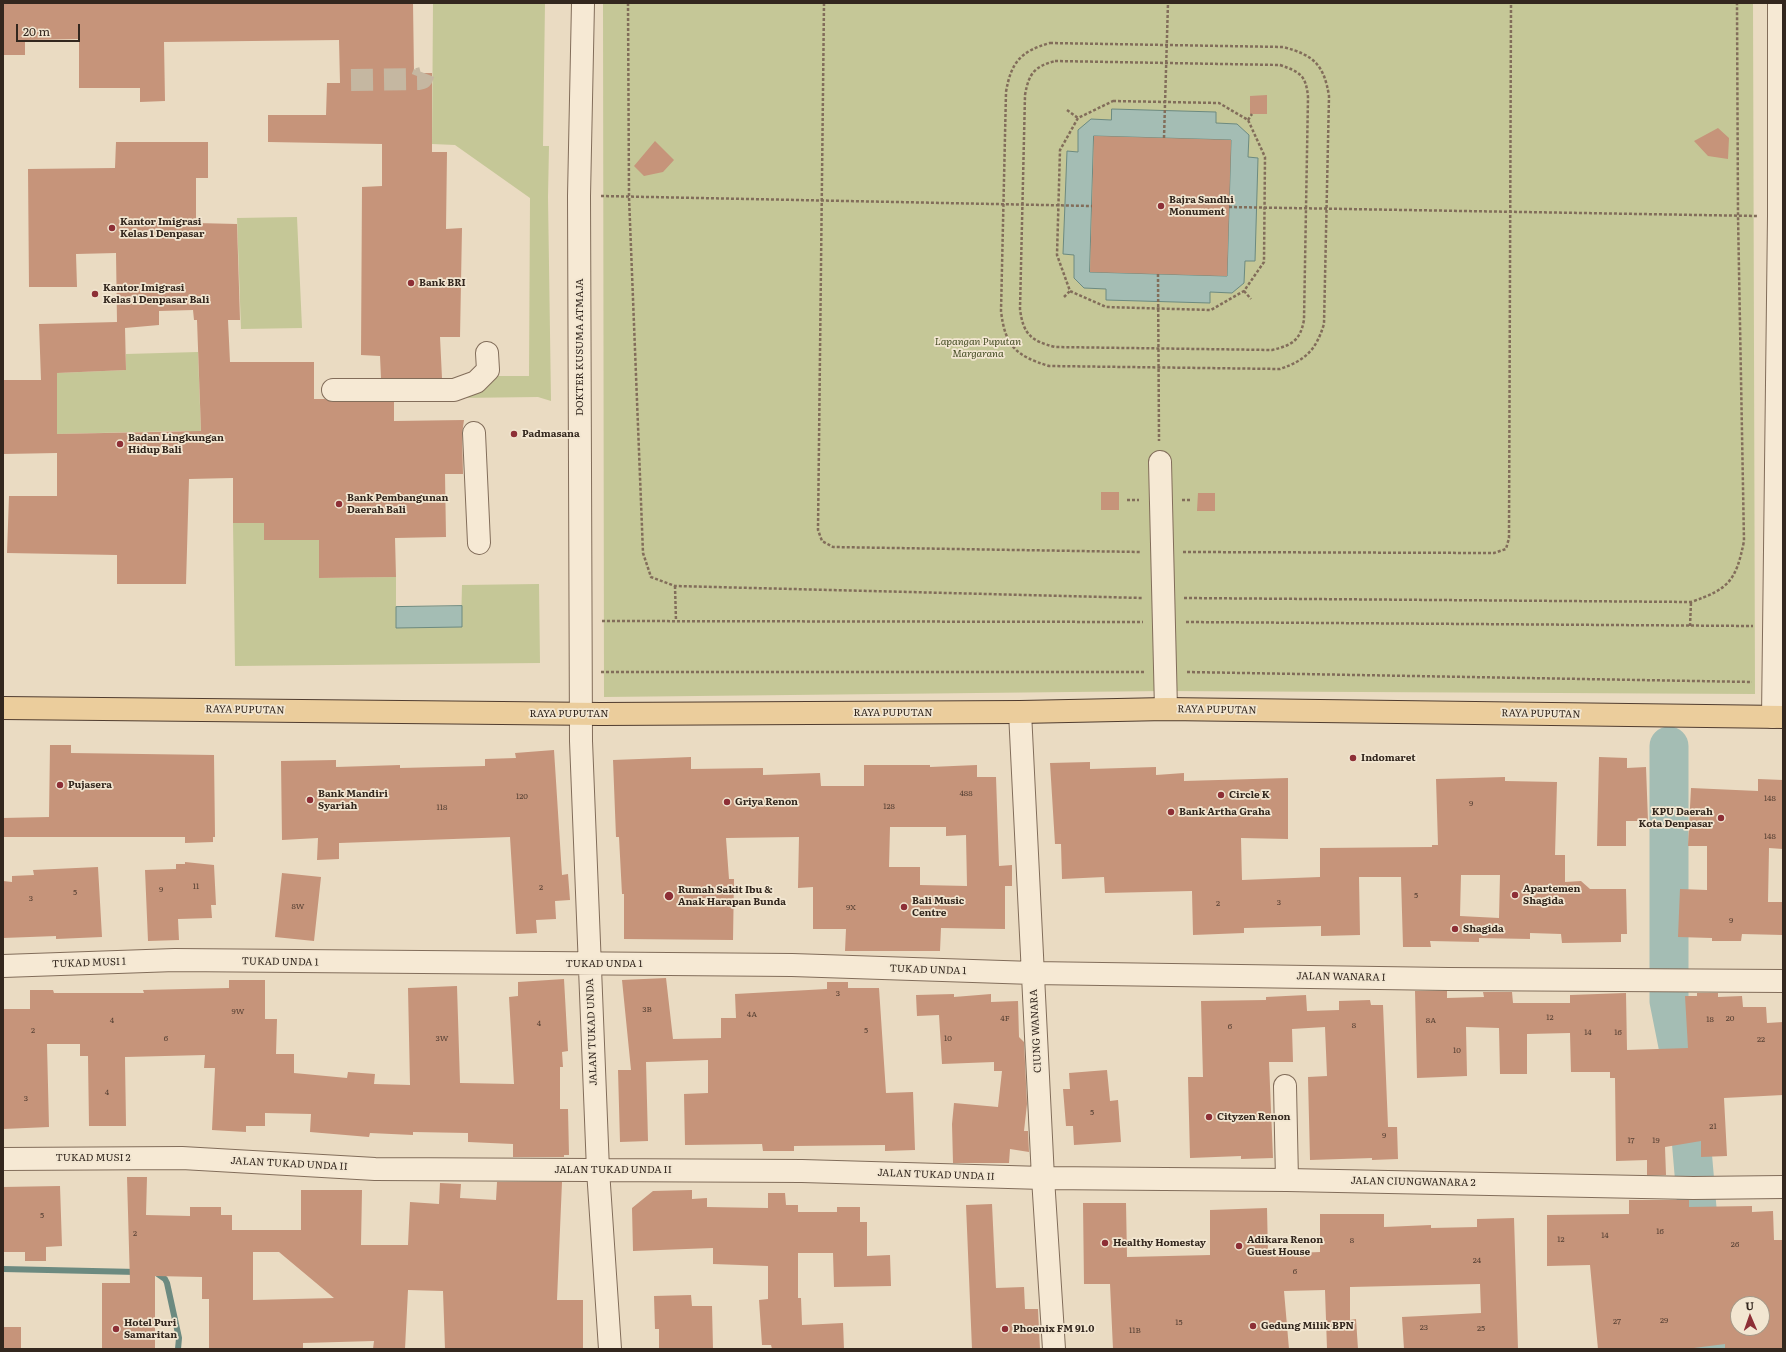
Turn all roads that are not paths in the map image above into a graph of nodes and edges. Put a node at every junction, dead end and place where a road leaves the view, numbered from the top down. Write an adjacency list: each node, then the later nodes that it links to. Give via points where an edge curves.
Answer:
1 (583, 3): 12 (street, DOKTER KUSUMA ATMAJA, via 579,196)
2 (1778, 3): 8 (street)
3 (487, 352): 4 (street, via 488,370 476,382 454,390)
4 (333, 390)
5 (474, 433): 7 (street)
6 (1160, 462): 10 (street)
7 (479, 543)
8 (1778, 626): 13 (street)
9 (3, 708): 12 (main road, RAYA PUPUTAN)
10 (1166, 709): 11 (main road, RAYA PUPUTAN); 13 (main road, RAYA PUPUTAN)
11 (1020, 712): 12 (main road, RAYA PUPUTAN); 17 (street, CIUNG WANARA)
12 (582, 714): 15 (street, JALAN TUKAD UNDA)
13 (1778, 717)
14 (175, 960): 15 (street, TUKAD UNDA 1); 16 (street, TUKAD MUSI 1)
15 (589, 963): 17 (street, TUKAD UNDA 1, via 792,965); 22 (street, JALAN TUKAD UNDA)
16 (3, 966)
17 (1033, 973): 18 (street, JALAN WANARA I); 23 (street, CIUNG WANARA)
18 (1783, 981)
19 (1285, 1086): 24 (street)
20 (182, 1158): 21 (street, TUKAD MUSI 2); 22 (street, JALAN TUKAD UNDA II, via 375,1169)
21 (3, 1159)
22 (598, 1170): 23 (street, JALAN TUKAD UNDA II, via 802,1171); 26 (street, JALAN TUKAD UNDA)
23 (1043, 1178): 24 (street, JALAN CIUNGWANARA 2); 27 (street, CIUNG WANARA)
24 (1288, 1180): 25 (street, JALAN CIUNGWANARA 2, via 1693,1188)
25 (1783, 1187)
26 (610, 1349)
27 (1054, 1349)

